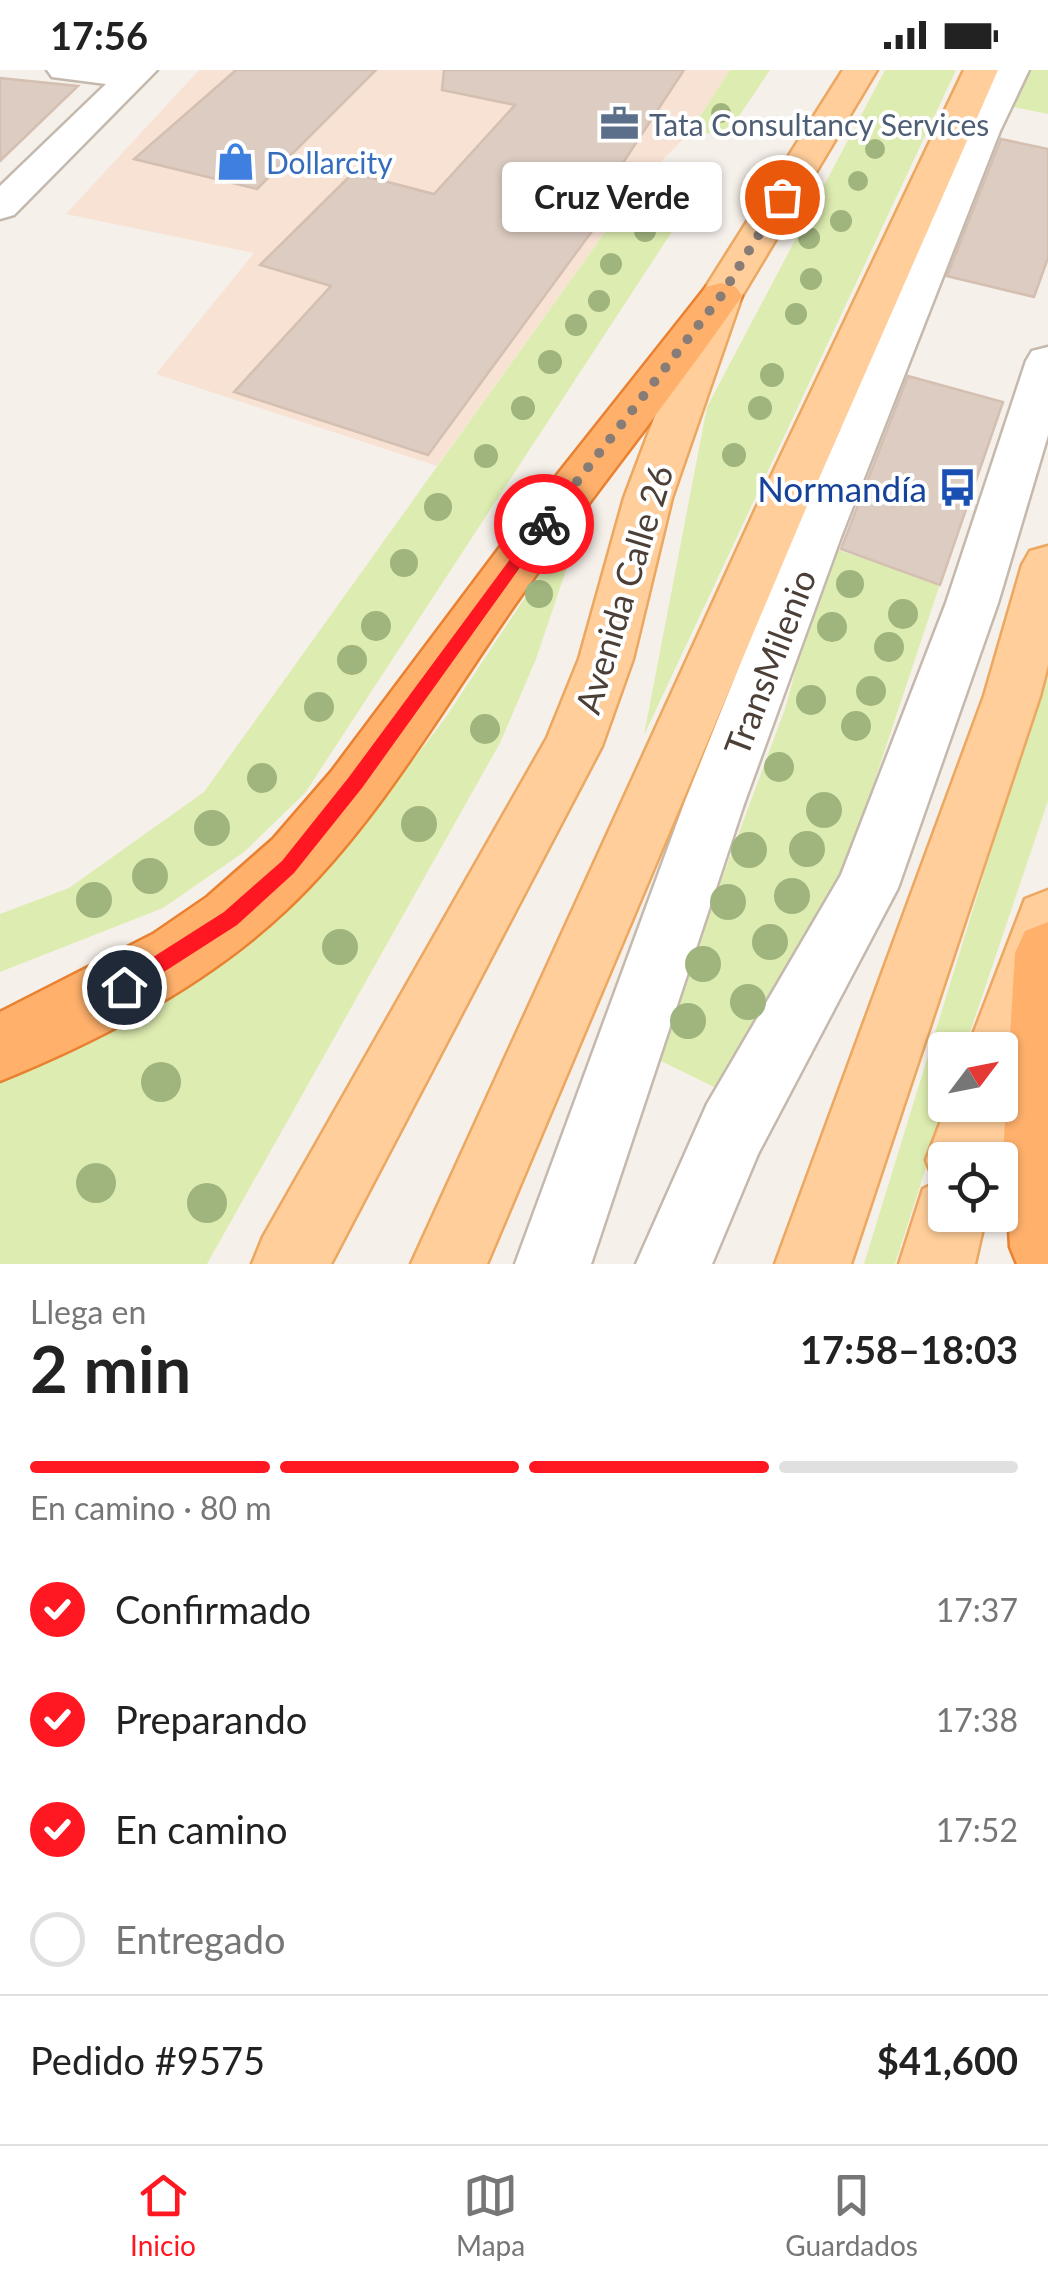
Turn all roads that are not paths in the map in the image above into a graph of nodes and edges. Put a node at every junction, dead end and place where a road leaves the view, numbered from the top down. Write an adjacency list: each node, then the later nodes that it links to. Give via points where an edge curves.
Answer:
1 (64, 70): 5 (street)
2 (860, 70): 7 (main road, Avenida Calle 26)
3 (980, 70): 17 (main road)
4 (1012, 70): 18 (street, TransMilenio, via 816,537 714,804)
5 (137, 73): 6 (street)
6 (0, 207)
7 (721, 296): 13 (highway, via 288,867 230,918 131,983); 16 (main road, Avenida Calle 26, via 648,498 606,659 573,746)
8 (1048, 361): 19 (street, via 972,603 868,888 732,1129)
9 (1048, 565): 20 (main road, via 1012,696)
10 (1048, 920): 12 (main road)
11 (1048, 953): 15 (highway, via 1040,1137)
12 (1008, 1032)
13 (0, 1047)
14 (945, 1232): 21 (main road)
15 (1048, 1246)
16 (290, 1264)
17 (449, 1264)
18 (553, 1264)
19 (674, 1264)
20 (813, 1264)
21 (938, 1264)

